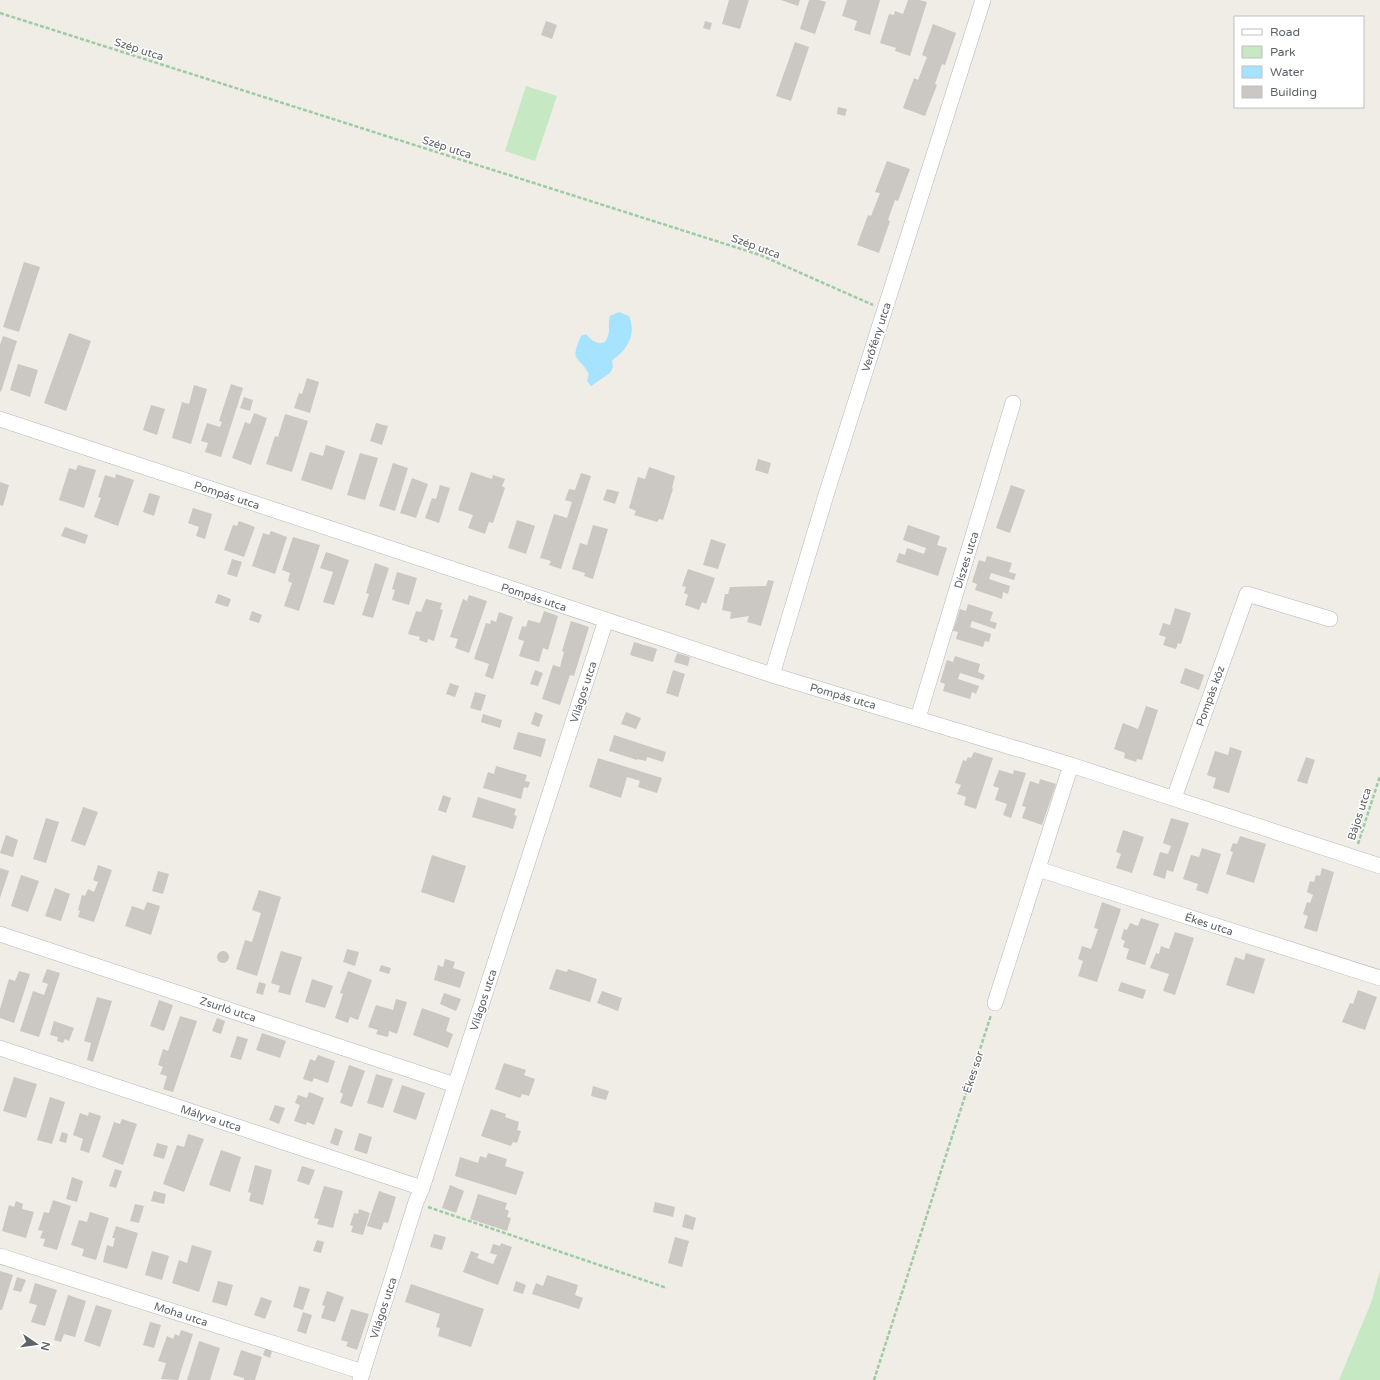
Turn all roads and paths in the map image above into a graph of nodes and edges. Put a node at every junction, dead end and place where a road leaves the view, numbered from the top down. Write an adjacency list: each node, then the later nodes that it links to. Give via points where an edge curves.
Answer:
1 (983, 0): 3 (street, Verőfény utca)
2 (0, 13): 3 (path, Szép utca, via 760,255)
3 (885, 310): 8 (street, Verőfény utca)
4 (1013, 403): 9 (street, Díszes utca)
5 (0, 419): 7 (street, Pompás utca)
6 (1330, 619): 12 (street, Pompás köz, via 1247,594)
7 (606, 620): 8 (street, Pompás utca); 20 (street, Világos utca)
8 (772, 675): 9 (street, Pompás utca)
9 (918, 718): 10 (street, Pompás utca)
10 (1071, 765): 12 (street, Pompás utca); 15 (street)
11 (1380, 776): 13 (path, Bájos utca)
12 (1174, 798): 13 (street, Pompás utca)
13 (1354, 857): 14 (street, Pompás utca)
14 (1380, 866)
15 (1038, 869): 17 (street, Ékes utca); 18 (street)
16 (0, 934): 20 (street, Zsurló utca)
17 (1380, 978)
18 (995, 1003): 26 (path, Ékes sor)
19 (0, 1048): 21 (street, Mályva utca)
20 (455, 1085): 21 (street, Világos utca)
21 (422, 1188): 22 (street, Világos utca)
22 (416, 1202): 24 (path); 25 (street, Világos utca)
23 (0, 1256): 25 (street, Moha utca)
24 (668, 1288)
25 (361, 1376)
26 (874, 1380)

